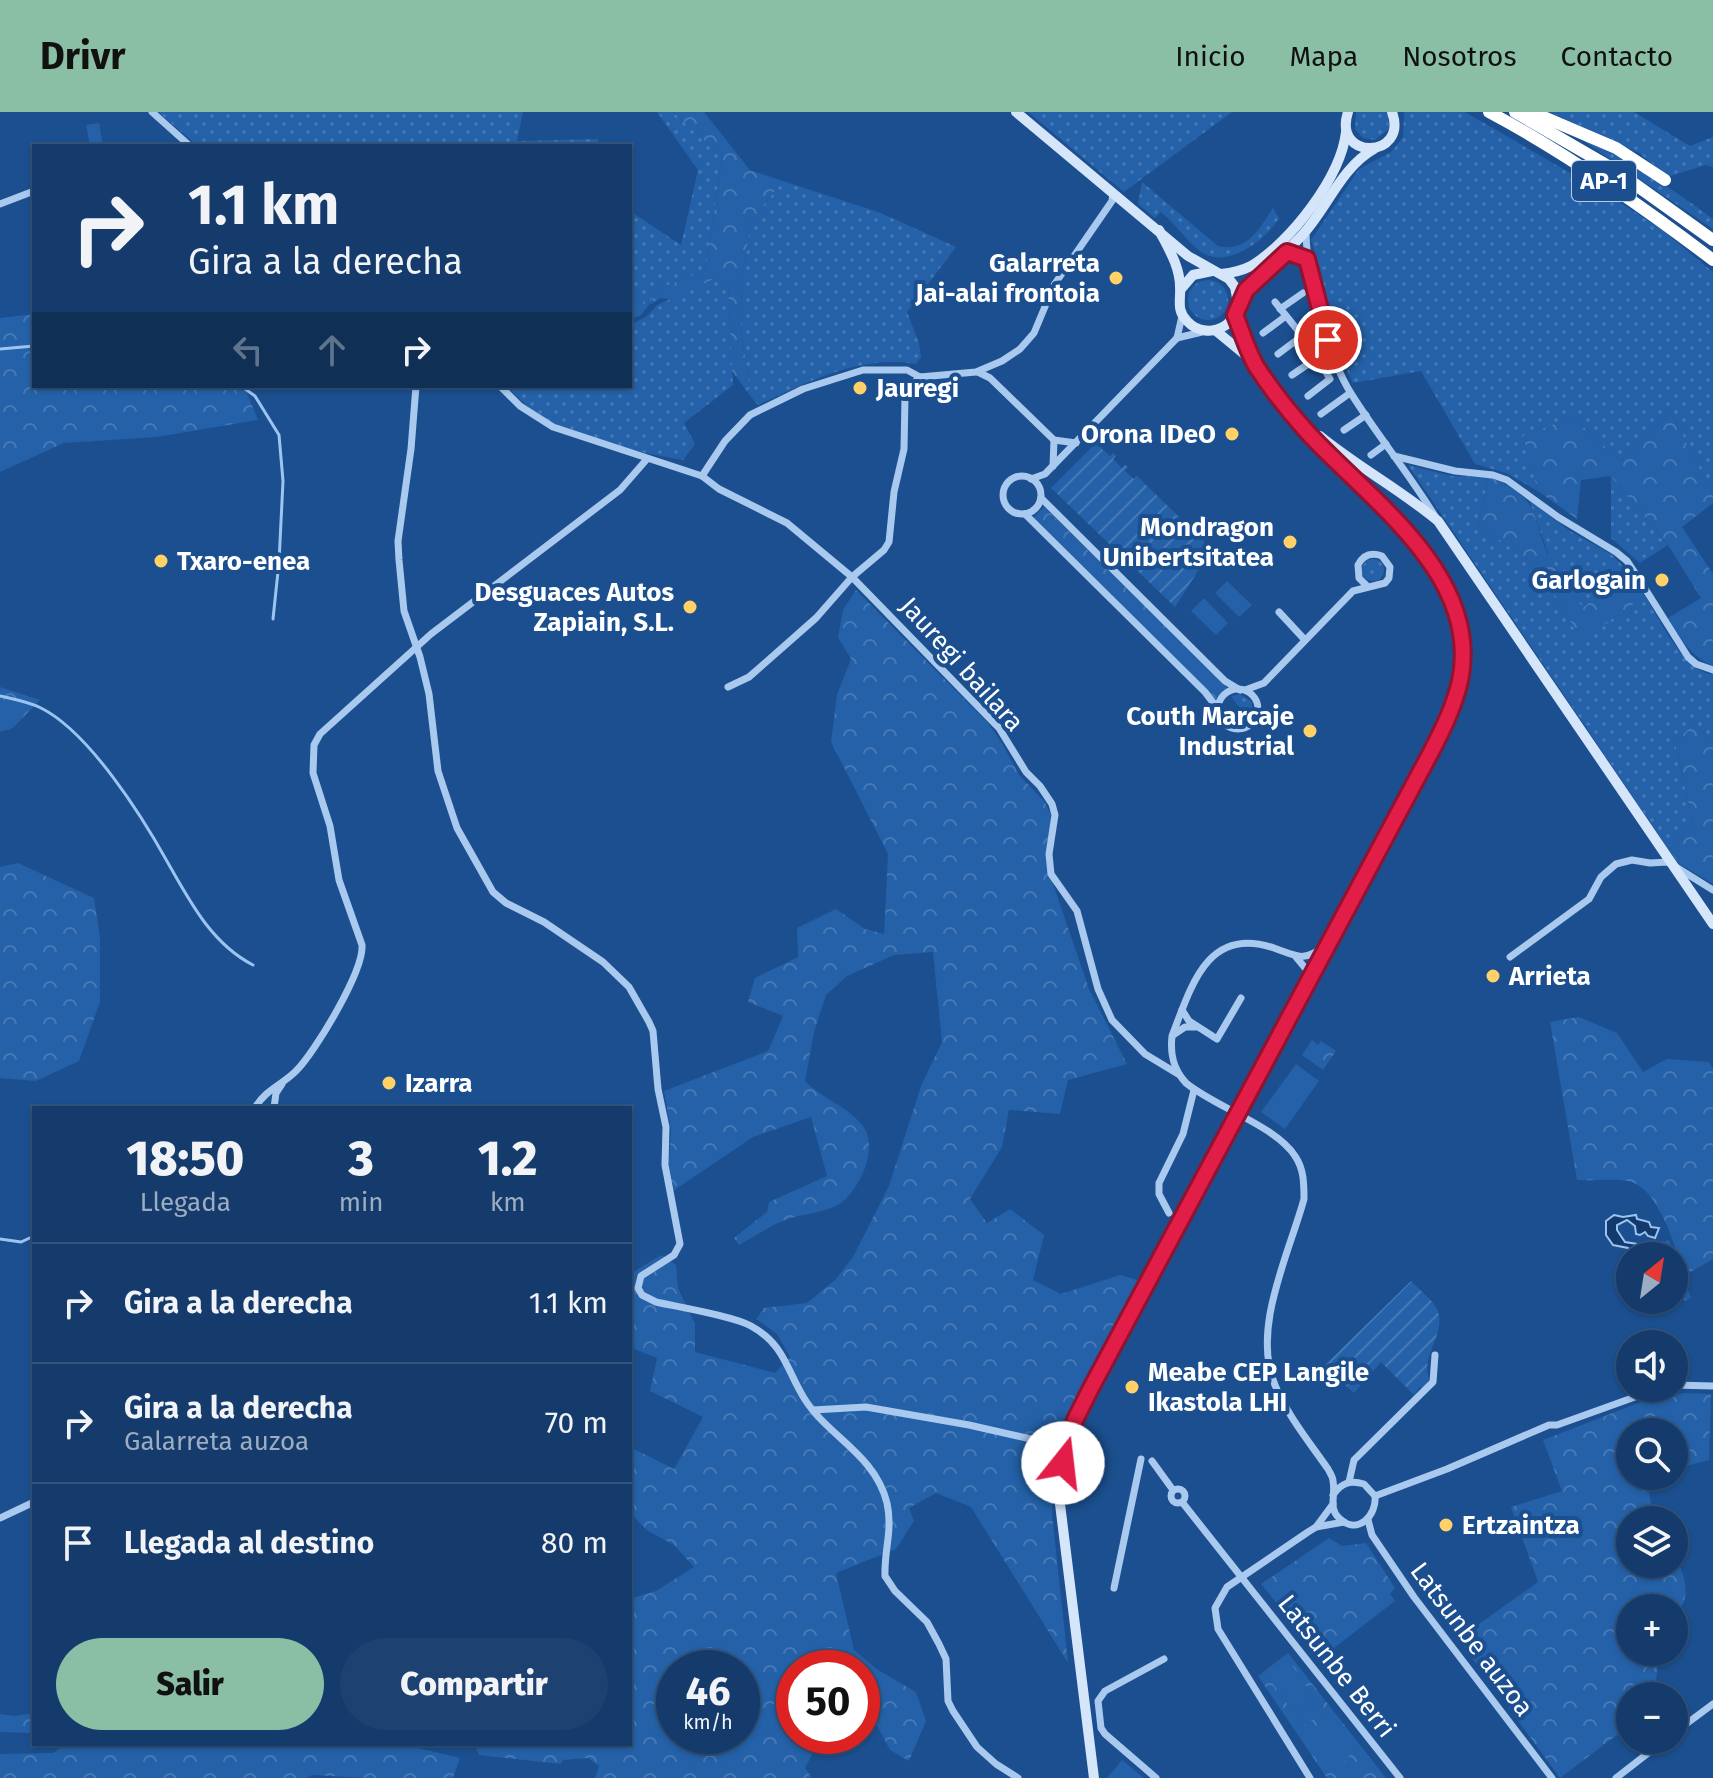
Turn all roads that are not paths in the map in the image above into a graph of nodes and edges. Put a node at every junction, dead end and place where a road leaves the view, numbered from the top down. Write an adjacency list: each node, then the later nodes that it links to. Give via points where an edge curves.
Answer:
1 (152, 112): 9 (street)
2 (1016, 112): 13 (main road)
3 (1489, 112): 20 (highway, AP-1, via 1589,171)
4 (1515, 112): 17 (highway, AP-1, via 1615,170)
5 (1532, 112): 11 (highway, via 1616,148)
6 (1393, 113): 10 (main road, via 1394,133)
7 (1345, 114): 8 (main road)
8 (1346, 132): 10 (main road, via 1356,145); 21 (main road, via 1334,170 1306,213 1250,266)
9 (185, 144)
10 (1374, 149): 16 (main road, via 1354,164)
11 (1665, 180)
12 (32, 192): 14 (street)
13 (1113, 192): 15 (main road); 35 (street, via 1054,285 1034,333)
14 (0, 204)
15 (1159, 230): 21 (main road); 22 (main road)
16 (1306, 231): 18 (main road); 19 (street)
17 (1713, 240)
18 (1283, 256): 19 (street); 26 (main road, via 1246,290)
19 (1307, 259): 24 (street)
20 (1713, 260)
21 (1216, 273): 22 (main road, via 1193,275); 26 (main road, via 1235,287)
22 (1181, 289): 27 (main road)
23 (1303, 293): 25 (street)
24 (1316, 294): 32 (street, via 1312,299 1318,339); 43 (street)
25 (1280, 309): 29 (street); 30 (street)
26 (1236, 310): 28 (main road, via 1223,327); 36 (main road)
27 (1182, 316): 28 (main road, via 1188,324); 31 (street)
28 (1210, 331): 31 (street); 36 (main road)
29 (1263, 333)
30 (1302, 336): 32 (street); 33 (street)
31 (1177, 338): 50 (street)
32 (1312, 348): 34 (street)
33 (1278, 354)
34 (1317, 358): 38 (street); 44 (street, via 1330,379)
35 (996, 363): 37 (street); 40 (street)
36 (1255, 363): 45 (main road)
37 (976, 372): 39 (street); 40 (street)
38 (1292, 375)
39 (920, 377): 57 (street, via 907,370 863,370 803,389 750,415); 64 (street, via 906,390 904,449 889,542)
40 (988, 377): 49 (street)
41 (416, 388): 69 (street, via 398,541 404,611)
42 (502, 388): 54 (street, Jauregi bailara, via 553,427)
43 (1350, 393): 46 (street); 47 (street)
44 (1308, 396)
45 (1285, 405): 62 (main road, via 1350,460); 79 (main road, via 1429,559 1450,594 1461,634 1460,679 1445,727)
46 (1321, 414)
47 (1366, 415): 48 (street); 51 (street)
48 (1344, 430)
49 (1054, 440): 50 (street); 55 (street)
50 (1076, 443): 55 (street)
51 (1386, 444): 52 (street); 53 (street)
52 (1371, 455)
53 (1394, 456): 62 (street); 70 (street, via 1507,480 1616,552 1688,657)
54 (647, 459): 57 (street, Jauregi bailara); 69 (street, via 620,490)
55 (1053, 466): 56 (street)
56 (1044, 475): 58 (street); 59 (street)
57 (702, 476): 64 (street, Jauregi bailara, via 787,523)
58 (1031, 479): 59 (street); 61 (street, via 1015,478 1003,496 1008,508)
59 (1040, 488): 60 (street)
60 (1041, 498): 61 (street, via 1036,509); 73 (street, via 1225,681)
61 (1025, 514): 75 (street)
62 (1438, 521): 76 (main road)
63 (1358, 574): 65 (street); 65 (street, via 1365,556 1386,559 1389,578 1379,586); 66 (street)
64 (852, 577): 72 (street, via 761,667); 87 (street, Jauregi bailara, via 999,728 1040,786 1055,815 1051,874 1077,911 1112,1020 1145,1054)
65 (1367, 586): 66 (street)
66 (1353, 591): 68 (street)
67 (1279, 612): 68 (street)
68 (1305, 640): 71 (street)
69 (416, 648): 88 (street, via 330,723 314,745 313,773 363,955 311,1051); 97 (street, via 429,694 438,771 457,828 493,892 617,974 653,1031 666,1127 665,1165 680,1244 674,1255 641,1276 638,1288 656,1302 748,1324 763,1334 782,1353)
70 (1713, 670)
71 (1260, 686): 73 (street); 74 (street)
72 (728, 687)
73 (1243, 690): 74 (street); 75 (street, via 1224,695)
74 (1257, 703): 75 (street, via 1256,718 1241,729 1223,722)
75 (1218, 709)
76 (1668, 862): 77 (street); 78 (main road); 81 (street, via 1616,864 1589,899)
77 (1713, 890)
78 (1713, 924)
79 (1326, 946): 80 (street); 82 (main road)
80 (1296, 957): 82 (street); 84 (street, via 1258,943 1220,949 1201,970)
81 (1510, 957)
82 (1309, 978): 98 (main road, via 1091,1388)
83 (1241, 998): 85 (street, via 1217,1039)
84 (1182, 1010): 85 (street); 86 (street)
85 (1196, 1027): 86 (street)
86 (1172, 1036): 87 (street)
87 (1178, 1074): 89 (street)
88 (283, 1082): 90 (street, via 268,1090); 91 (street)
89 (1194, 1090): 92 (street, via 1183,1134 1159,1183); 103 (street, via 1282,1141 1295,1154 1304,1179 1304,1199 1268,1318 1266,1345 1275,1387 1328,1469)
90 (256, 1106)
91 (274, 1106)
92 (1169, 1213)
93 (1435, 1355): 101 (street, via 1433,1382 1354,1460)
94 (1688, 1385): 95 (street)
95 (1713, 1386)
96 (1621, 1402): 102 (street, via 1549,1425)
97 (813, 1410): 98 (street, via 866,1407); 115 (street, via 872,1471 886,1500 891,1529 885,1576 927,1622 939,1644 953,1711 977,1747)
98 (1066, 1447): 116 (main road, via 1059,1496)
99 (1141, 1459): 110 (street)
100 (1152, 1461): 109 (street, Latsunbe Berri, via 1173,1490 1173,1501 1182,1502)
101 (1349, 1482): 102 (street, via 1364,1484); 103 (street)
102 (1375, 1496): 106 (street)
103 (1333, 1500): 107 (street, via 1336,1515); 108 (street)
104 (32, 1503): 105 (street)
105 (0, 1518)
106 (1368, 1520): 107 (street); 120 (street, Latsunbe auzoa, via 1372,1535 1414,1597)
107 (1344, 1522): 108 (street)
108 (1316, 1527): 109 (street)
109 (1243, 1579): 118 (street, via 1219,1598 1216,1625); 119 (street, Latsunbe Berri)
110 (1114, 1588)
111 (1164, 1659): 117 (street, via 1105,1691 1098,1701 1105,1734)
112 (1713, 1704): 113 (street)
113 (1688, 1723)
114 (1647, 1754): 121 (street)
115 (1018, 1778)
116 (1091, 1778)
117 (1156, 1778)
118 (1310, 1778)
119 (1400, 1778)
120 (1552, 1778)
121 (1616, 1778)

